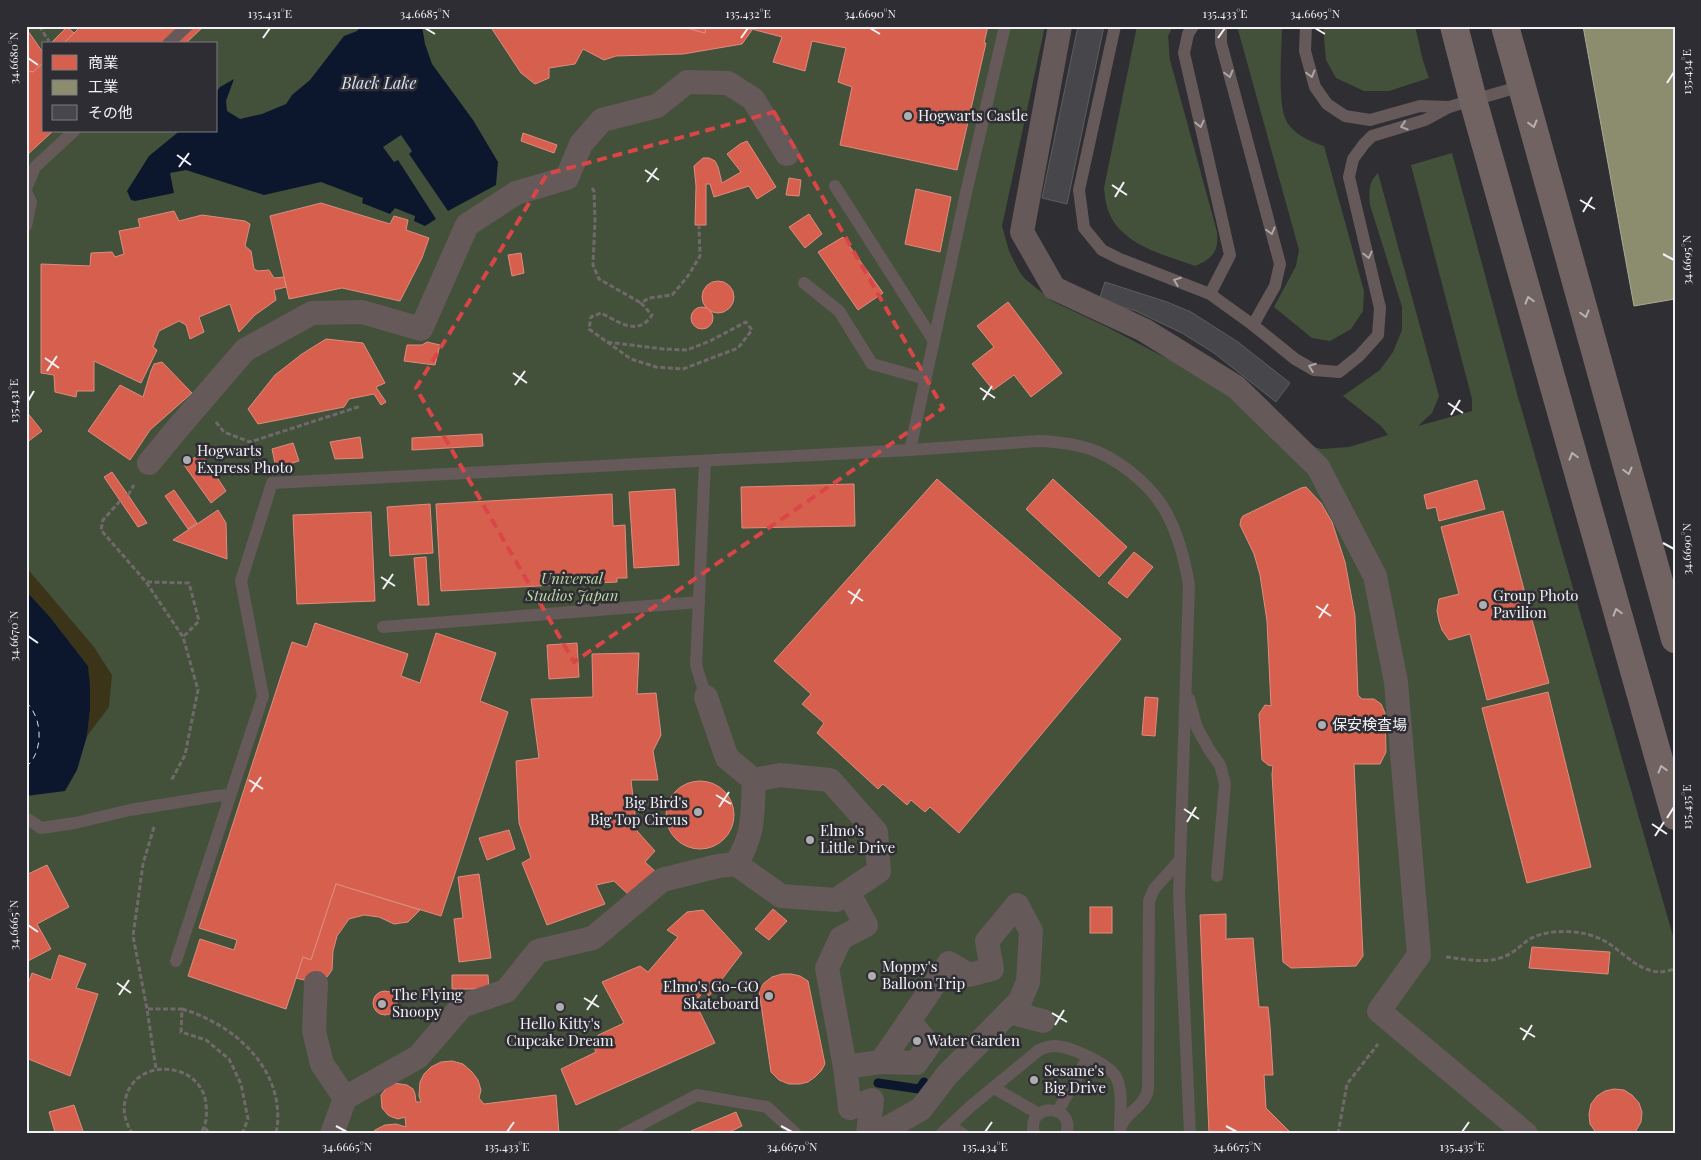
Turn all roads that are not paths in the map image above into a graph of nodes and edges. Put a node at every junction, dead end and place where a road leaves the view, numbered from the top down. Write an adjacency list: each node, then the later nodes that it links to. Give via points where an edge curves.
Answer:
1 (187, 26): 10 (lane)
2 (1005, 26): 21 (lane)
3 (1060, 26): 60 (street, via 1022,232 1054,288 1144,330 1236,387 1318,467 1375,576 1396,682 1419,955 1378,1011)
4 (1115, 26): 19 (lane, one-way to 4, via 1102,250 1084,228 1079,190)
5 (1193, 26): 19 (lane, one-way to 19, via 1184,53 1230,255)
6 (1221, 26): 20 (lane, one-way to 20, via 1221,43 1280,264 1275,286)
7 (1306, 26): 12 (lane, one-way to 12, via 1305,51 1314,88 1327,104 1345,116 1370,120 1420,106)
8 (1454, 26): 12 (street)
9 (1505, 26): 11 (street)
10 (170, 42)
11 (1522, 86): 12 (lane); 28 (street, one-way to 28)
12 (1461, 104): 20 (lane, one-way to 20, via 1425,120 1372,136 1353,159 1349,177 1380,308 1378,335 1359,356 1340,372 1314,370); 33 (street, one-way to 12)
13 (73, 132): 16 (lane, via 35,167)
14 (786, 154): 25 (street, via 753,99 728,83 688,82 657,106 602,120 582,144 567,178 516,193 467,225 421,329 362,312 312,313 246,350)
15 (835, 186): 21 (lane)
16 (26, 191): 17 (lane, via 31,202)
17 (26, 226)
18 (804, 283): 22 (lane, via 839,311 872,364)
19 (1210, 294): 20 (lane)
20 (1253, 325)
21 (934, 341): 22 (lane)
22 (926, 379): 23 (lane)
23 (910, 450): 24 (lane); 29 (lane, via 1059,442 1098,452 1139,480 1168,515 1184,560 1189,585)
24 (705, 460): 26 (lane); 32 (lane, via 272,484 241,581 263,696)
25 (149, 463)
26 (699, 602): 27 (lane); 30 (lane, via 696,665)
27 (383, 627)
28 (1675, 639)
29 (1186, 687): 35 (lane); 37 (lane, via 1197,728 1220,765 1225,784)
30 (706, 697): 31 (street, via 727,758)
31 (754, 780): 36 (street, via 752,830); 38 (street, via 780,775 830,780 876,832 879,871)
32 (230, 795): 34 (lane, via 41,828); 39 (lane)
33 (1675, 816)
34 (26, 818)
35 (1180, 860): 50 (lane, via 1154,889 1149,901 1147,1097 1131,1111); 59 (lane)
36 (736, 864): 38 (street, via 781,896 836,900); 46 (street, via 662,880 593,938 538,950 506,991 462,1006 418,1057)
37 (1217, 876)
38 (848, 892): 44 (street, via 866,925 841,938 827,968)
39 (176, 961)
40 (316, 983): 46 (street, via 314,1031 322,1064)
41 (1010, 1012): 42 (street); 44 (street, via 1020,1001 1028,982 1031,931 1017,904 987,940 992,969 969,975 949,962 909,1021 928,1045 916,1063 881,1062); 55 (street, via 947,1075 921,1109)
42 (1042, 1021)
43 (1088, 1057): 45 (lane, via 1047,1046); 47 (lane); 50 (lane, via 1106,1066 1116,1077 1120,1088)
44 (845, 1067): 54 (street, via 850,1108 872,1100)
45 (994, 1088): 48 (lane); 49 (lane)
46 (345, 1098): 51 (street)
47 (1058, 1111): 48 (lane, via 1045,1110); 58 (lane, via 1067,1122)
48 (1039, 1114): 57 (lane, via 1032,1125)
49 (946, 1130): 56 (lane)
50 (1120, 1132)
51 (332, 1134)
52 (623, 1134): 53 (lane, via 697,1095 767,1107)
53 (796, 1134)
54 (868, 1134)
55 (878, 1134)
56 (963, 1134)
57 (1034, 1134)
58 (1066, 1134)
59 (1190, 1134)
60 (1526, 1134)

